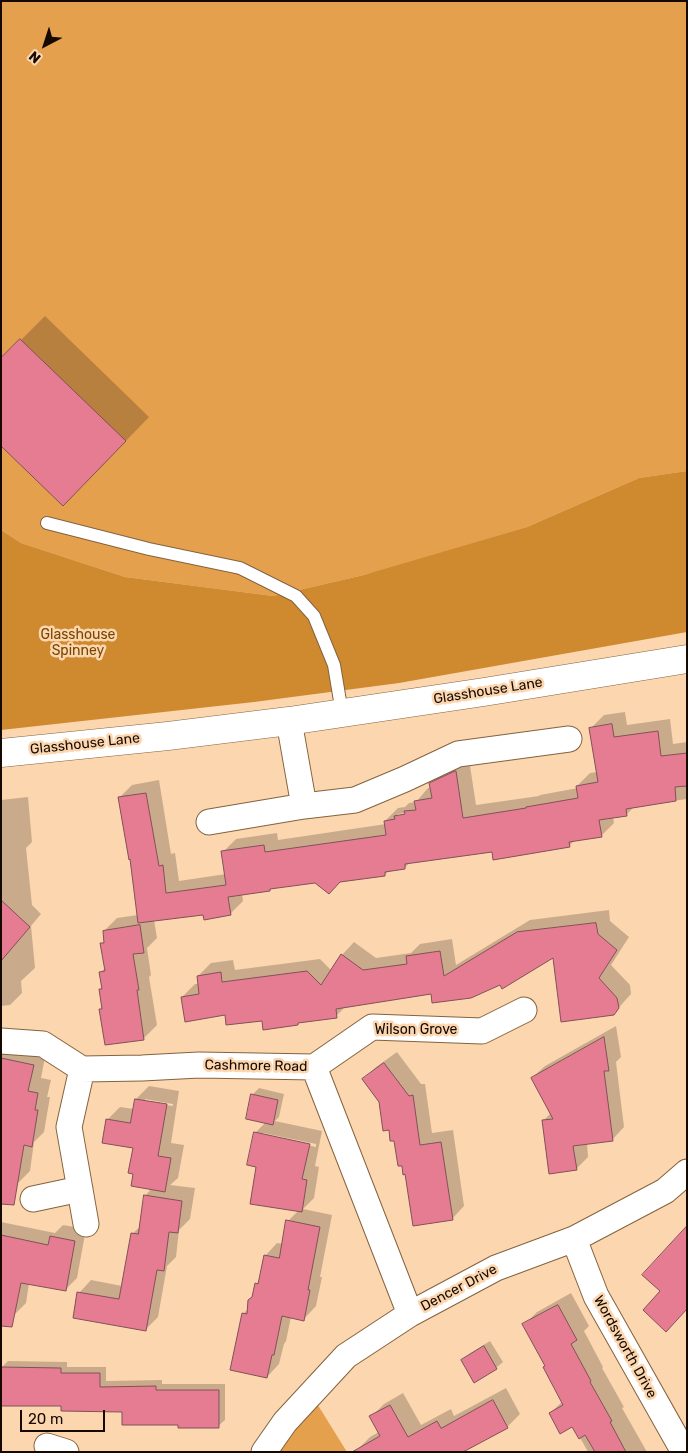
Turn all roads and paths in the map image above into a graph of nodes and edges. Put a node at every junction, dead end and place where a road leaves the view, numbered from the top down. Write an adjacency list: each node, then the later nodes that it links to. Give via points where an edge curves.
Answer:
1 (47, 523): 3 (lane, via 240,568 296,596 314,616 334,665)
2 (687, 659): 3 (street, Glasshouse Lane)
3 (342, 713): 4 (street, Glasshouse Lane)
4 (289, 721): 6 (street, Glasshouse Lane); 7 (street)
5 (569, 739): 7 (street, via 458,754 355,800)
6 (1, 753)
7 (304, 806): 8 (street)
8 (209, 822)
9 (524, 1010): 11 (street, Wilson Grove, via 482,1031 372,1027)
10 (1, 1041): 12 (street, via 43,1044)
11 (314, 1068): 12 (street, Cashmore Road, via 199,1065); 18 (street, Cashmore Road)
12 (82, 1069): 14 (street, via 70,1127)
13 (687, 1172): 17 (street, Dencer Drive, via 665,1191)
14 (80, 1189): 15 (street); 16 (street)
15 (33, 1199)
16 (86, 1224)
17 (574, 1239): 18 (street, Dencer Drive, via 496,1268); 20 (street, Wordsworth Drive, via 596,1296)
18 (410, 1314): 19 (street, Dencer Drive, via 346,1356 284,1422)
19 (264, 1452)
20 (684, 1452)

